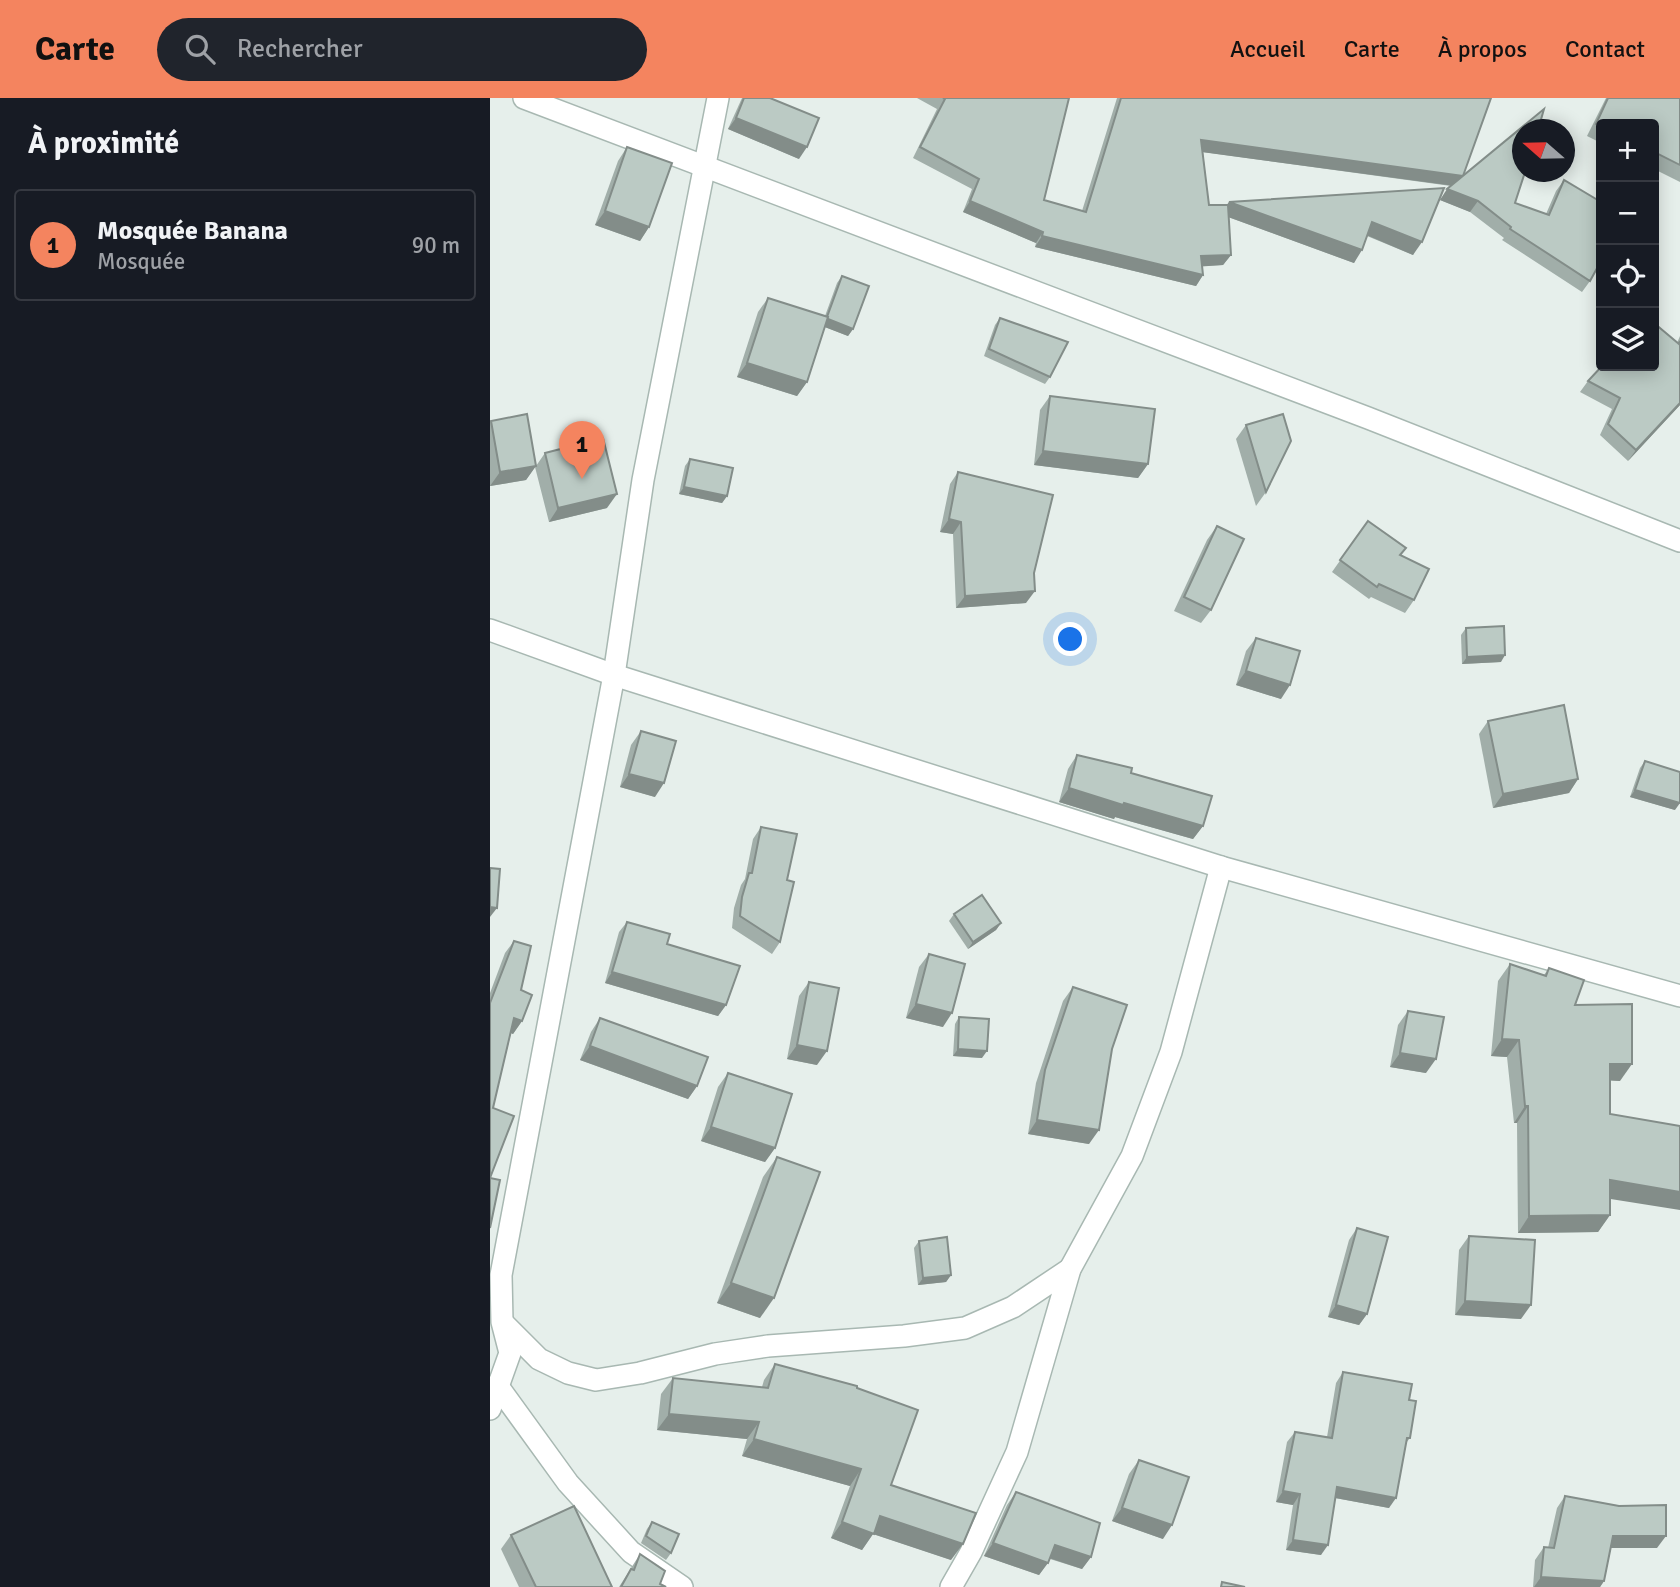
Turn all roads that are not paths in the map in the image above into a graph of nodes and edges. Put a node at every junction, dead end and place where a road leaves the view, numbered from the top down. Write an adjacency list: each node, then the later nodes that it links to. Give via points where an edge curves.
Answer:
1 (524, 98): 3 (street)
2 (718, 98): 3 (street)
3 (704, 167): 4 (street); 6 (street, via 643,480)
4 (1680, 541)
5 (490, 630): 6 (street)
6 (614, 675): 7 (street); 10 (street, via 501,1275)
7 (1221, 867): 8 (street); 9 (street, via 1157,1091 1132,1156)
8 (1680, 996)
9 (1070, 1269): 10 (street, via 1013,1307 965,1328 768,1346 596,1380 539,1359); 14 (street, via 1017,1452)
10 (502, 1322): 11 (street, via 510,1353)
11 (497, 1385): 12 (street); 13 (street, via 568,1483 631,1552)
12 (490, 1409)
13 (682, 1587)
14 (951, 1587)

